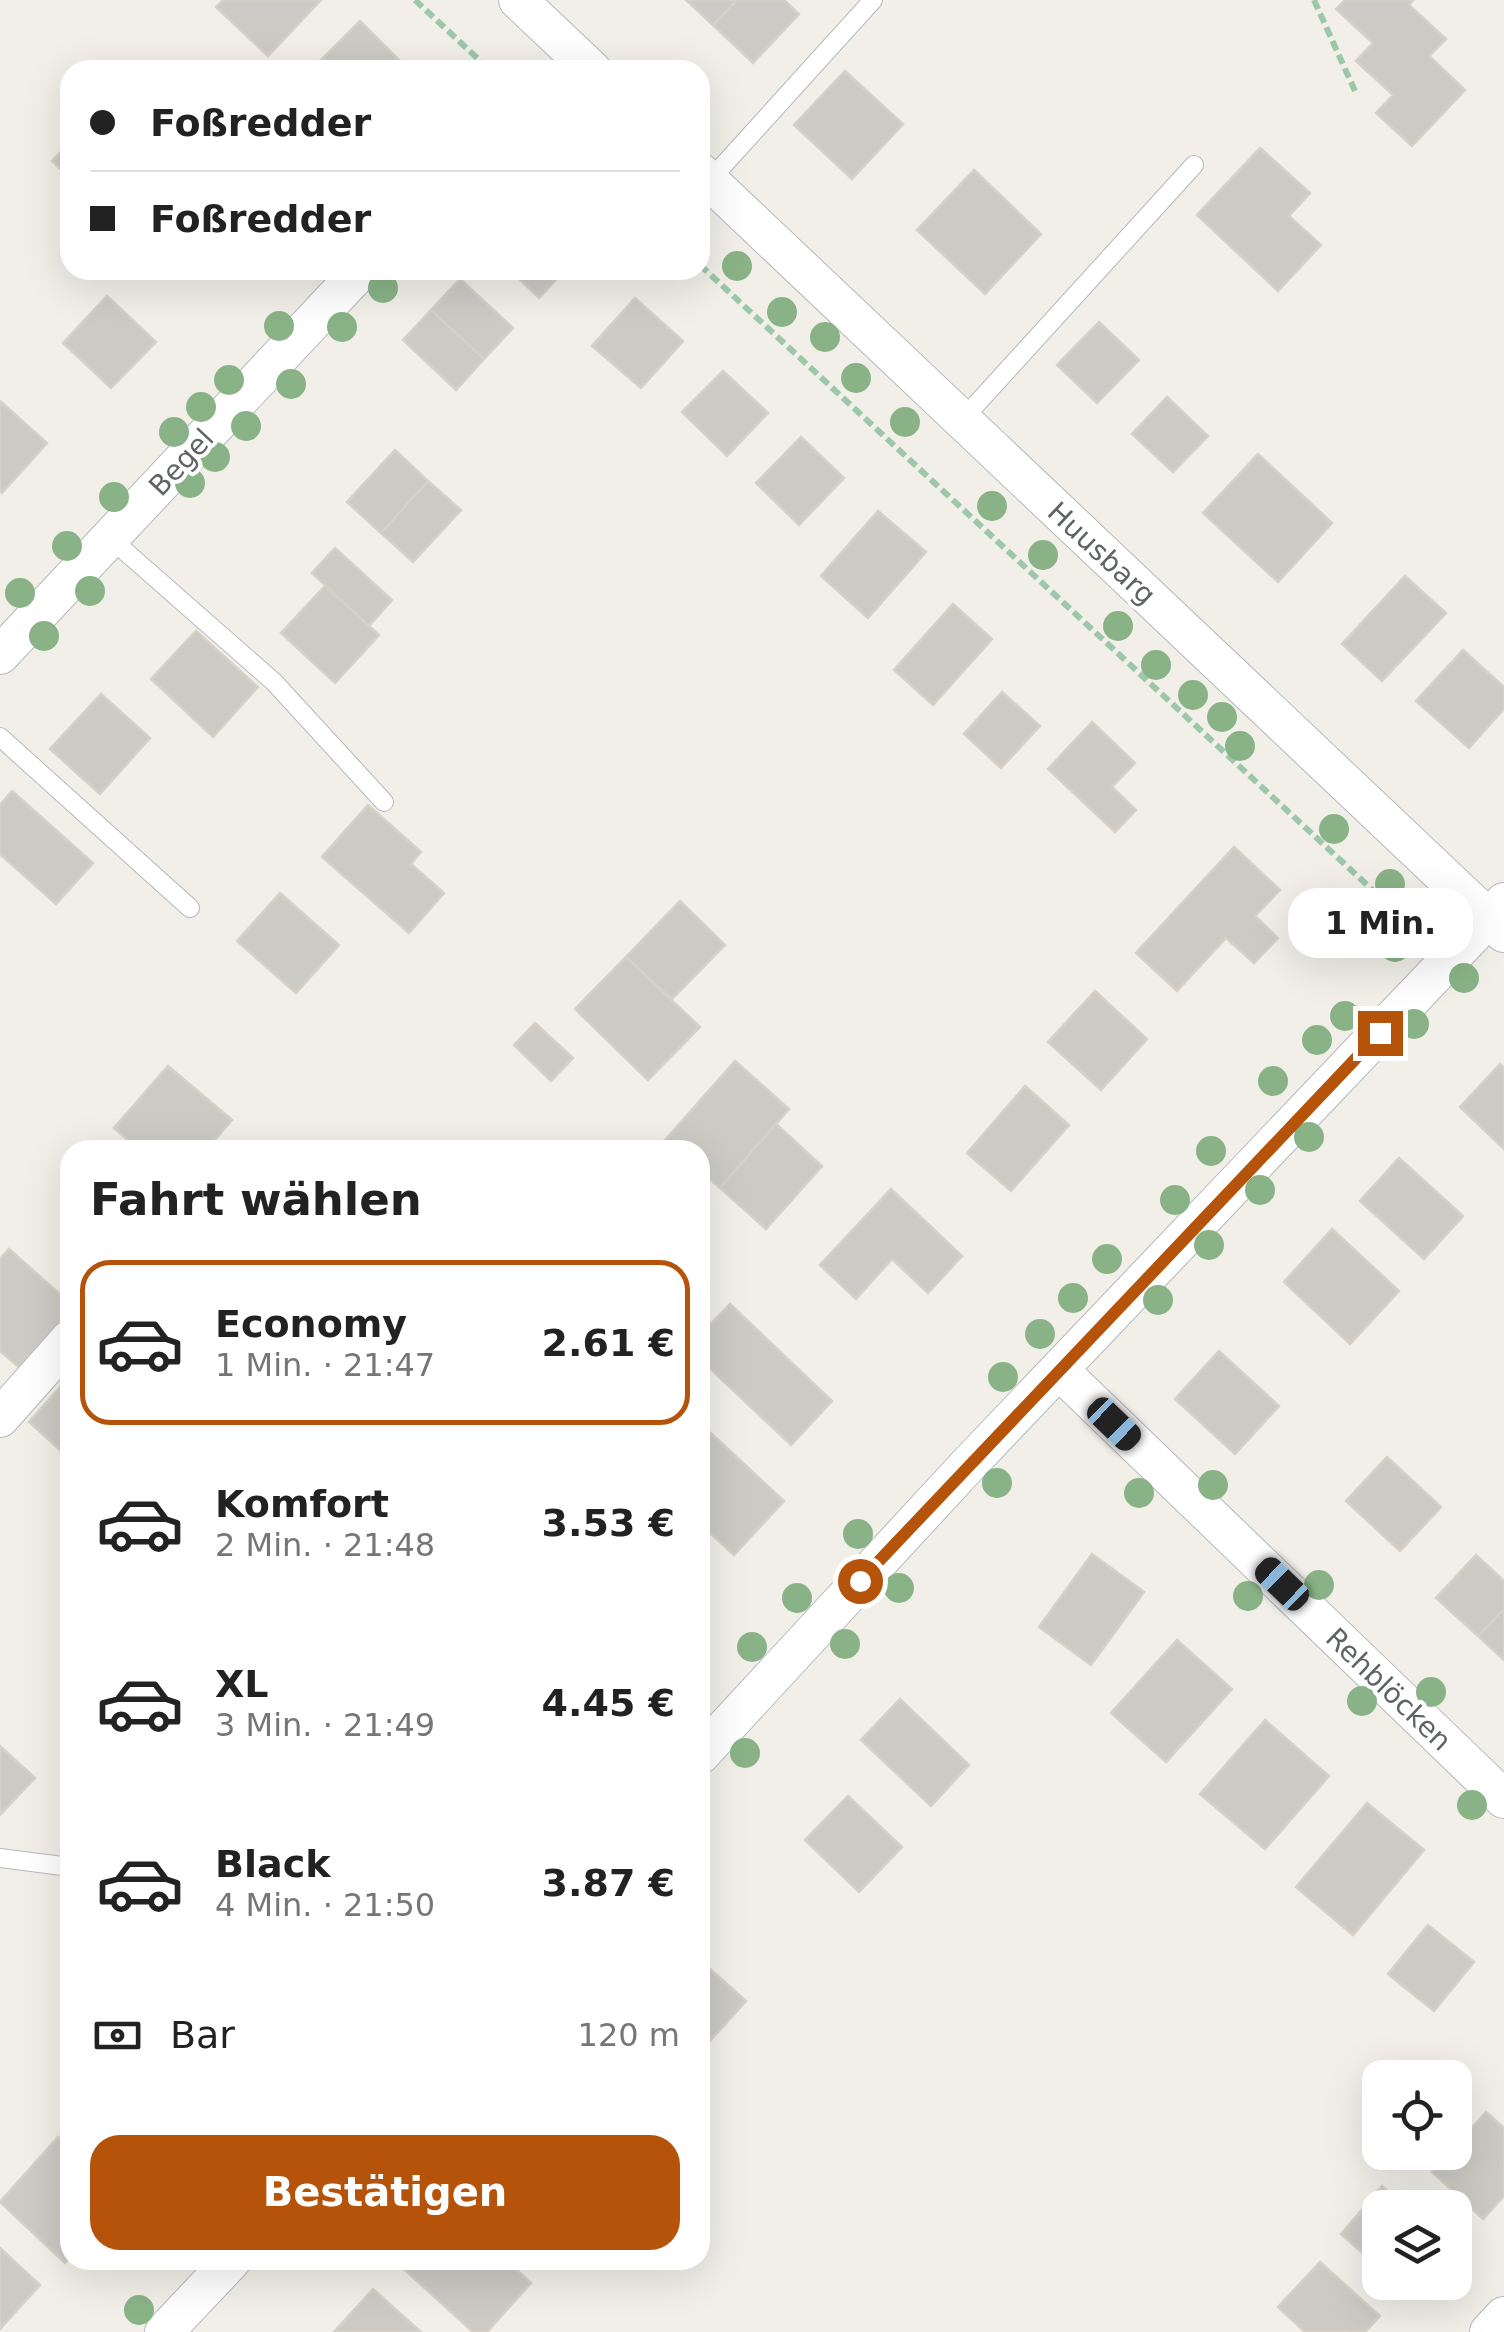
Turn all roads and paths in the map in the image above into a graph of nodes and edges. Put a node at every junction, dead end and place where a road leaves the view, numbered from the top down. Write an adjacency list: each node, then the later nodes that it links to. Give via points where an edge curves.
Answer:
1 (415, 0): 5 (path)
2 (518, 0): 6 (street)
3 (873, 0): 9 (lane)
4 (1314, 0): 7 (path)
5 (479, 60)
6 (568, 60)
7 (1355, 91)
8 (1194, 165): 13 (lane)
9 (710, 170)
10 (710, 182): 13 (street, Huusbarg)
11 (710, 274): 20 (path)
12 (353, 280): 14 (street, Begel)
13 (961, 420): 19 (street, Huusbarg)
14 (110, 538): 15 (street, Begel); 17 (lane, via 274,682)
15 (0, 655)
16 (0, 737): 18 (lane)
17 (384, 802)
18 (190, 908)
19 (1499, 918): 20 (street)
20 (1449, 961): 22 (street)
21 (60, 1351): 23 (street)
22 (1059, 1370): 24 (street); 25 (street, Rehblöcken)
23 (0, 1418)
24 (710, 1744)
25 (1504, 1799)
26 (0, 1858): 27 (lane)
27 (60, 1867)
28 (223, 2270): 30 (street)
29 (1504, 2316): 31 (street)
30 (164, 2332)
31 (1489, 2332)

